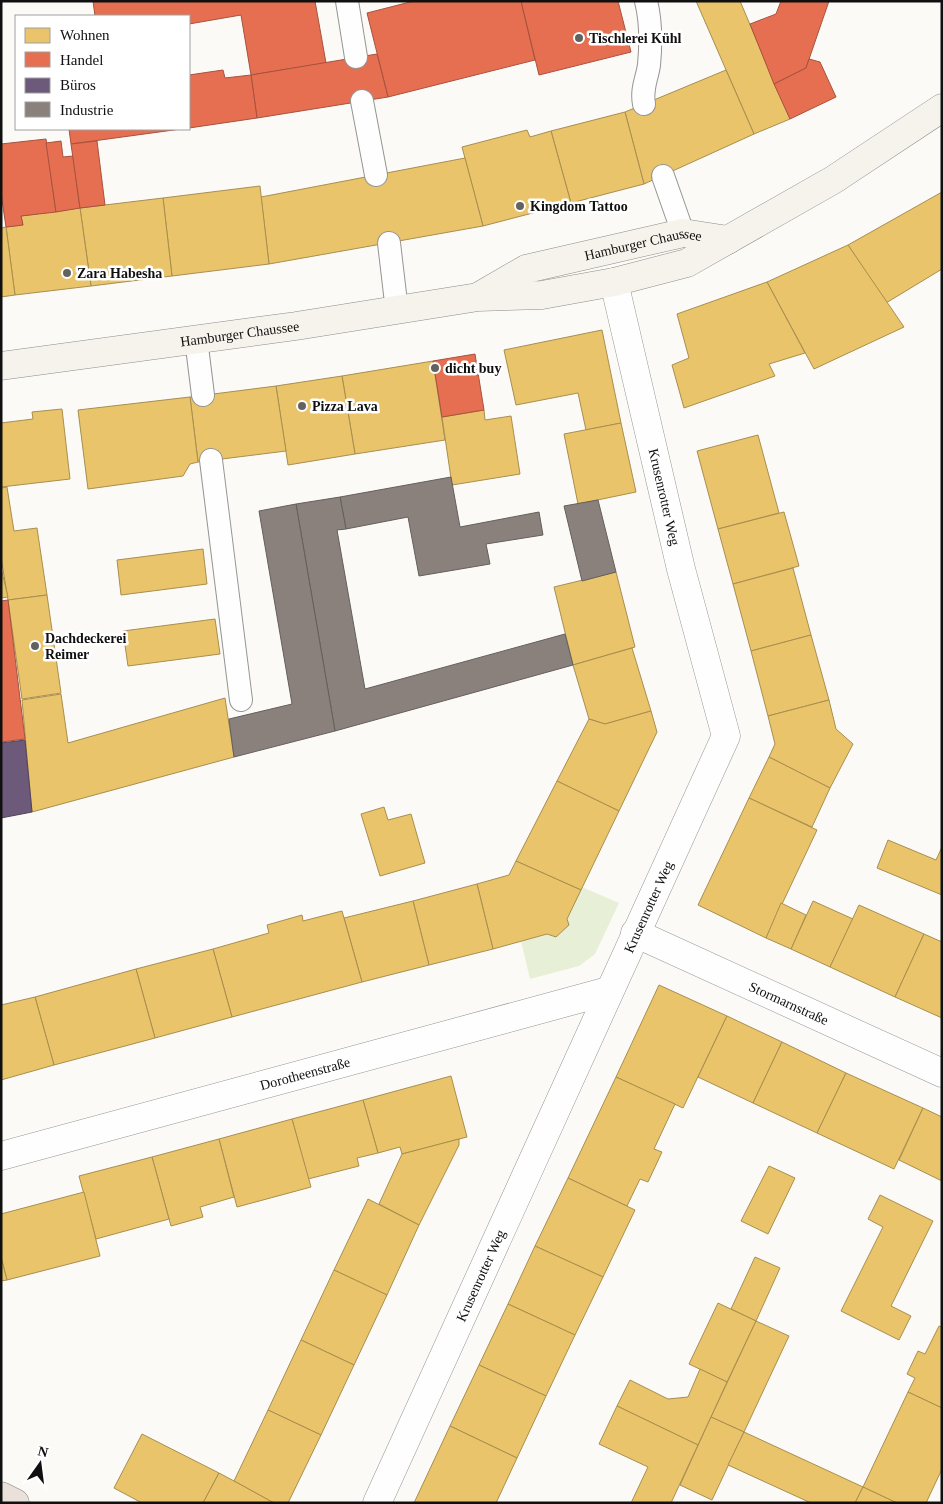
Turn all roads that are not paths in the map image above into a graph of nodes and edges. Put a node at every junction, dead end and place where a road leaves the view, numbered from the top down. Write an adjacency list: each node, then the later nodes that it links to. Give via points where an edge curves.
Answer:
1 (347, 1): 3 (lane)
2 (646, 1): 5 (lane, via 650,15 649,66 642,93)
3 (356, 57)
4 (362, 101): 7 (lane)
5 (644, 104)
6 (942, 108): 10 (main road, Hamburger Chaussee, via 833,180)
7 (376, 175)
8 (663, 176): 9 (lane)
9 (683, 232): 10 (main road, Hamburger Chaussee); 13 (main road, Hamburger Chaussee, via 526,269)
10 (728, 240): 12 (main road, Hamburger Chaussee, via 687,263)
11 (389, 243): 14 (lane)
12 (614, 282): 13 (main road, Hamburger Chaussee, via 542,295); 20 (street, Krusenrotter Weg, via 681,569 726,736)
13 (478, 297): 14 (main road, Hamburger Chaussee)
14 (397, 311): 15 (main road, Hamburger Chaussee)
15 (196, 339): 16 (main road, Hamburger Chaussee); 17 (lane)
16 (1, 366)
17 (203, 395)
18 (211, 460): 19 (lane)
19 (241, 700)
20 (635, 933): 21 (street, Krusenrotter Weg); 22 (street, Stormarnstraße)
21 (608, 991): 23 (street, Dorotheenstraße); 26 (street, Krusenrotter Weg)
22 (942, 1073)
23 (1, 1156)
24 (1, 1496): 25 (highway)
25 (15, 1503)
26 (377, 1503)

